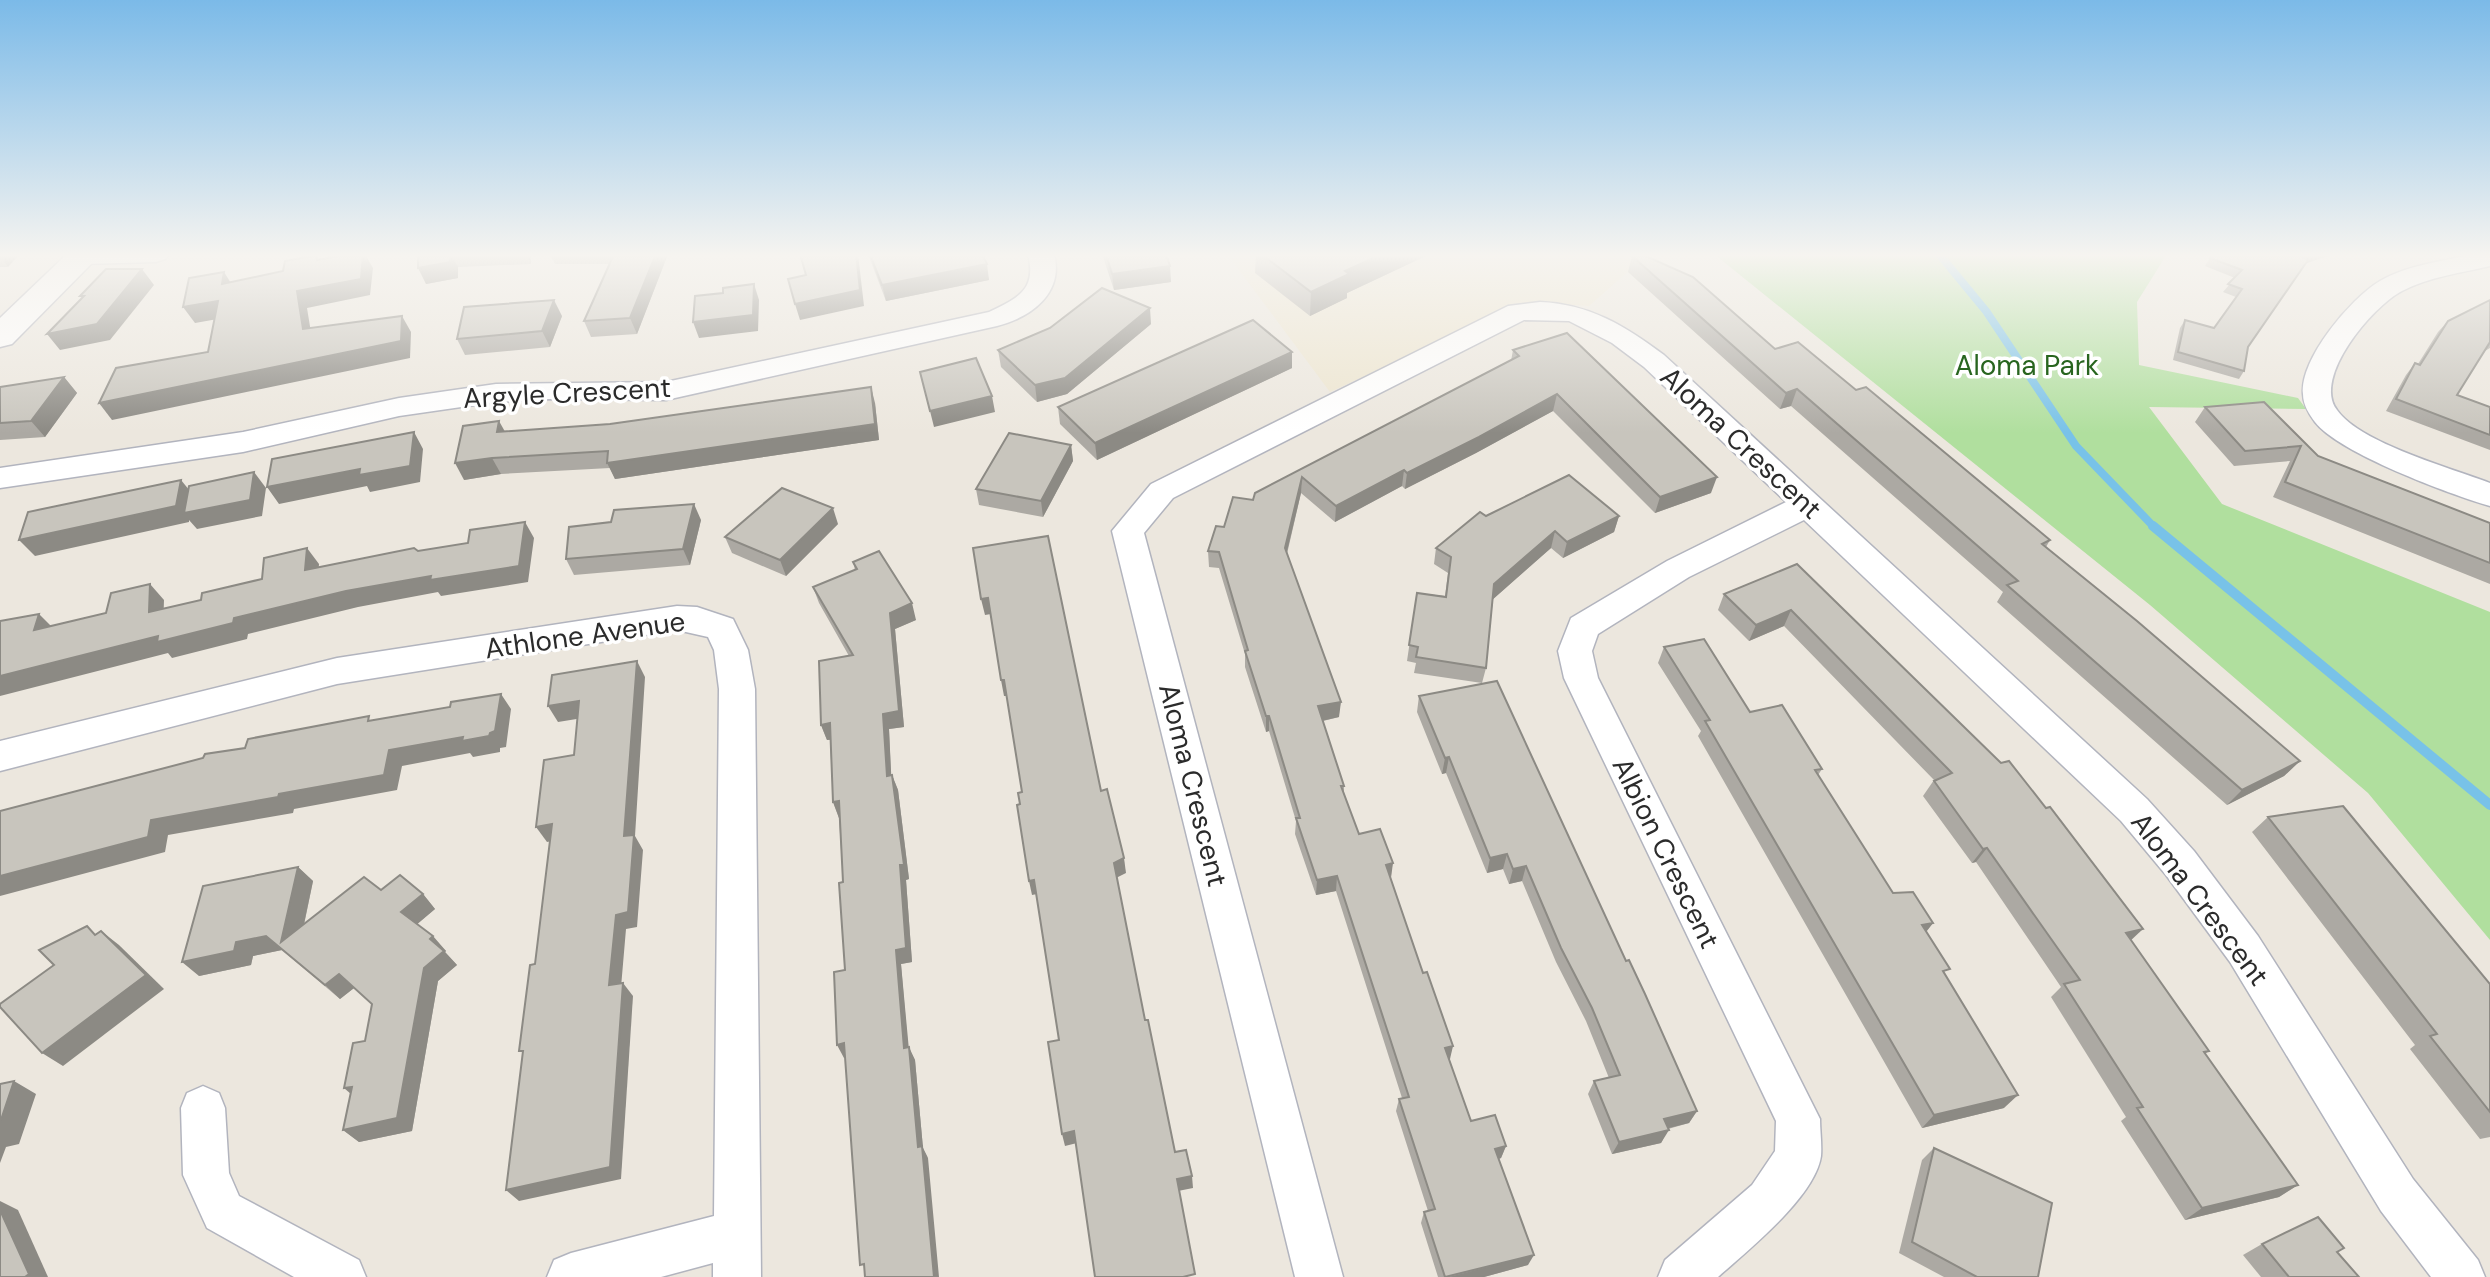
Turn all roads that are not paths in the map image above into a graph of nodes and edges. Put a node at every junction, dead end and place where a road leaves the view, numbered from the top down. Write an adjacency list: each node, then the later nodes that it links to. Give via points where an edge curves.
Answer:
1 (24, 314): 6 (street)
2 (1006, 314): 7 (street, Argyle Crescent, via 666,391 482,395 399,407 243,442)
3 (1515, 314): 15 (street, Aloma Crescent, via 1162,491 1128,531)
4 (1574, 314): 9 (street, Aloma Crescent, via 1603,323 1654,361)
5 (2360, 314): 8 (street, via 2344,329 2318,377 2320,408 2356,442)
6 (0, 337)
7 (0, 478)
8 (2490, 495)
9 (1807, 505): 16 (street, Albion Crescent, via 1678,569 1583,627 1575,651 1581,678 1798,1119 1798,1158 1768,1201); 17 (street, Aloma Crescent, via 2134,810 2180,863 2244,949 2397,1195)
10 (0, 756): 12 (street, Athlone Avenue, via 337,671 677,618 721,628 731,650 737,689)
11 (203, 1108): 13 (street, via 206,1175 223,1212)
12 (738, 1255): 14 (street)
13 (342, 1277)
14 (571, 1277)
15 (1319, 1277)
16 (1682, 1277)
17 (2461, 1277)

